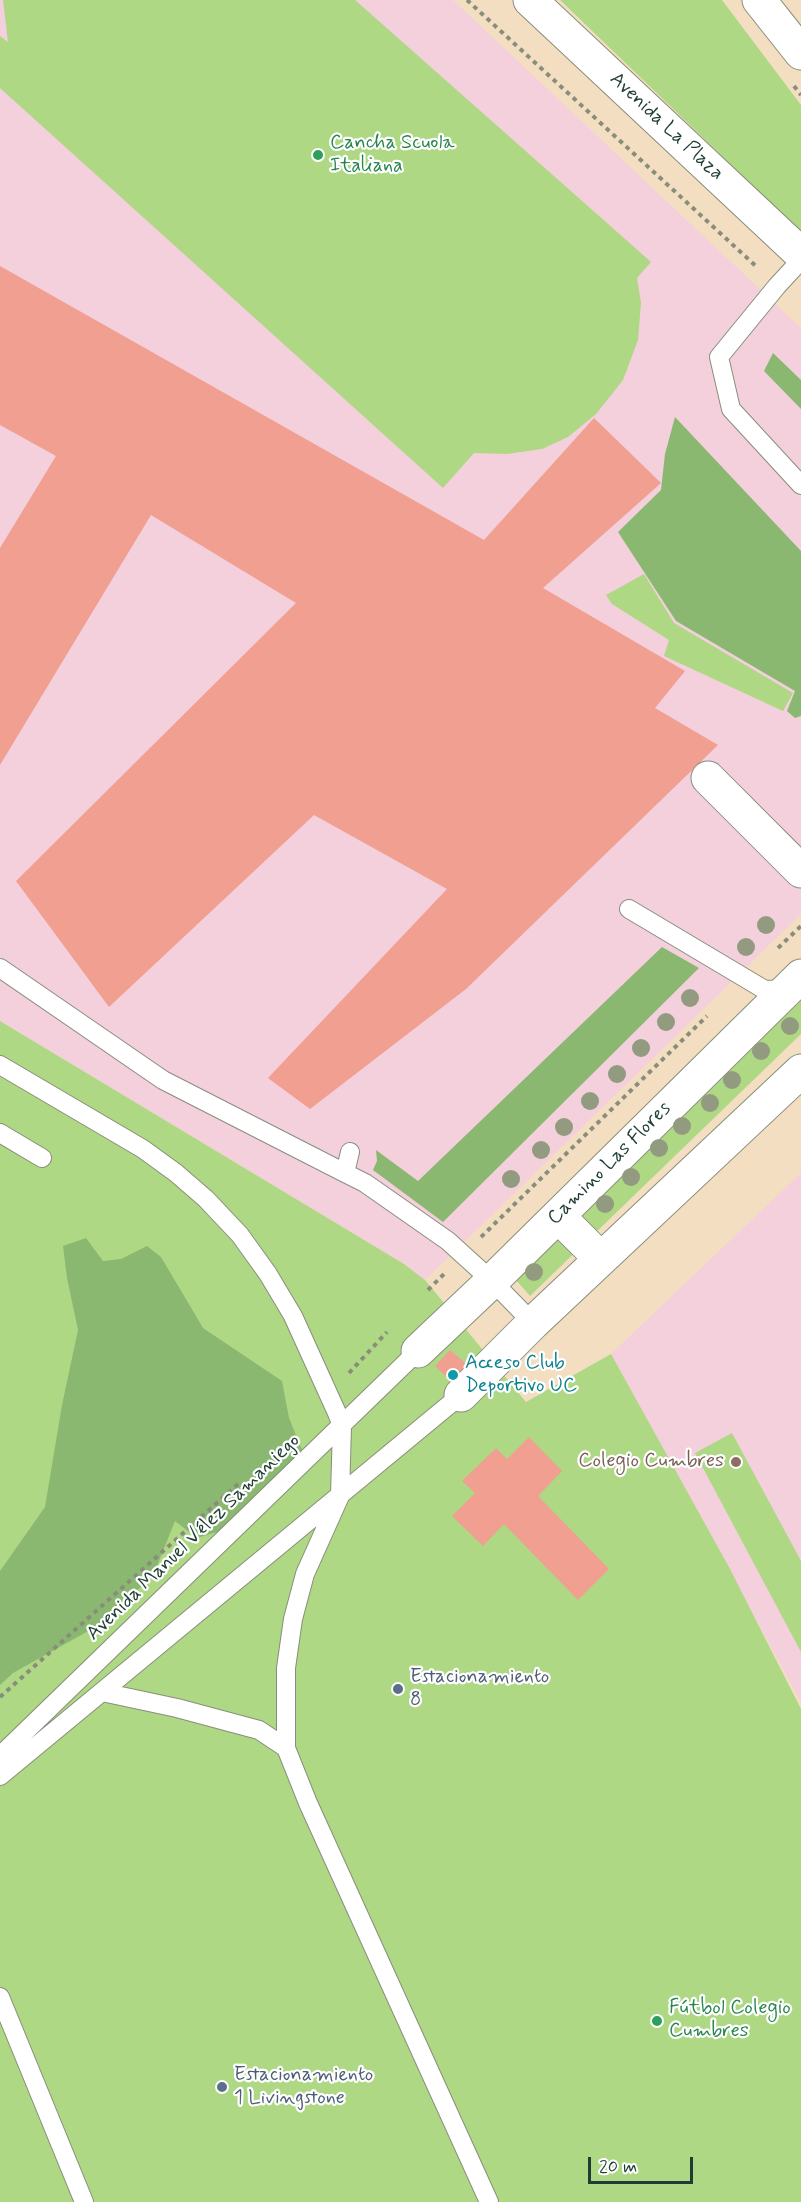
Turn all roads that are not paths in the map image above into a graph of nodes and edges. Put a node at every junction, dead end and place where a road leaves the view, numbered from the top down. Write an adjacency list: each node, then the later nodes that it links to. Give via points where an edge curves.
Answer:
1 (530, 0): 4 (street, Avenida La Plaza)
2 (759, 0): 3 (street)
3 (801, 53)
4 (801, 254)
5 (801, 260): 6 (lane, via 719,357 731,409)
6 (801, 485)
7 (708, 778): 8 (street)
8 (801, 872)
9 (629, 909): 11 (lane, via 765,990)
10 (0, 968): 17 (lane, via 163,1080)
11 (794, 982): 18 (street, Camino Las Flores)
12 (0, 1065): 24 (lane, via 143,1149 206,1199 240,1235 268,1274 293,1316)
13 (801, 1071): 19 (street)
14 (0, 1133): 16 (lane)
15 (350, 1152): 17 (lane)
16 (42, 1158)
17 (345, 1173): 20 (lane, via 448,1242)
18 (558, 1216): 19 (street); 20 (street, Camino Las Flores)
19 (601, 1259): 21 (street)
20 (492, 1281): 21 (lane); 22 (street, Camino Las Flores)
21 (533, 1323): 23 (street)
22 (418, 1351): 24 (lane, Avenida Manuel Vélez Samaniego)
23 (455, 1401): 25 (lane)
24 (342, 1426): 25 (lane); 28 (lane, Avenida Manuel Vélez Samaniego)
25 (340, 1496): 26 (lane); 27 (lane, via 305,1574 293,1619 286,1668)
26 (102, 1692): 27 (lane, via 259,1730); 29 (lane)
27 (286, 1748): 32 (lane)
28 (0, 1756)
29 (0, 1776)
30 (0, 1997): 31 (lane)
31 (84, 2202)
32 (489, 2202)

